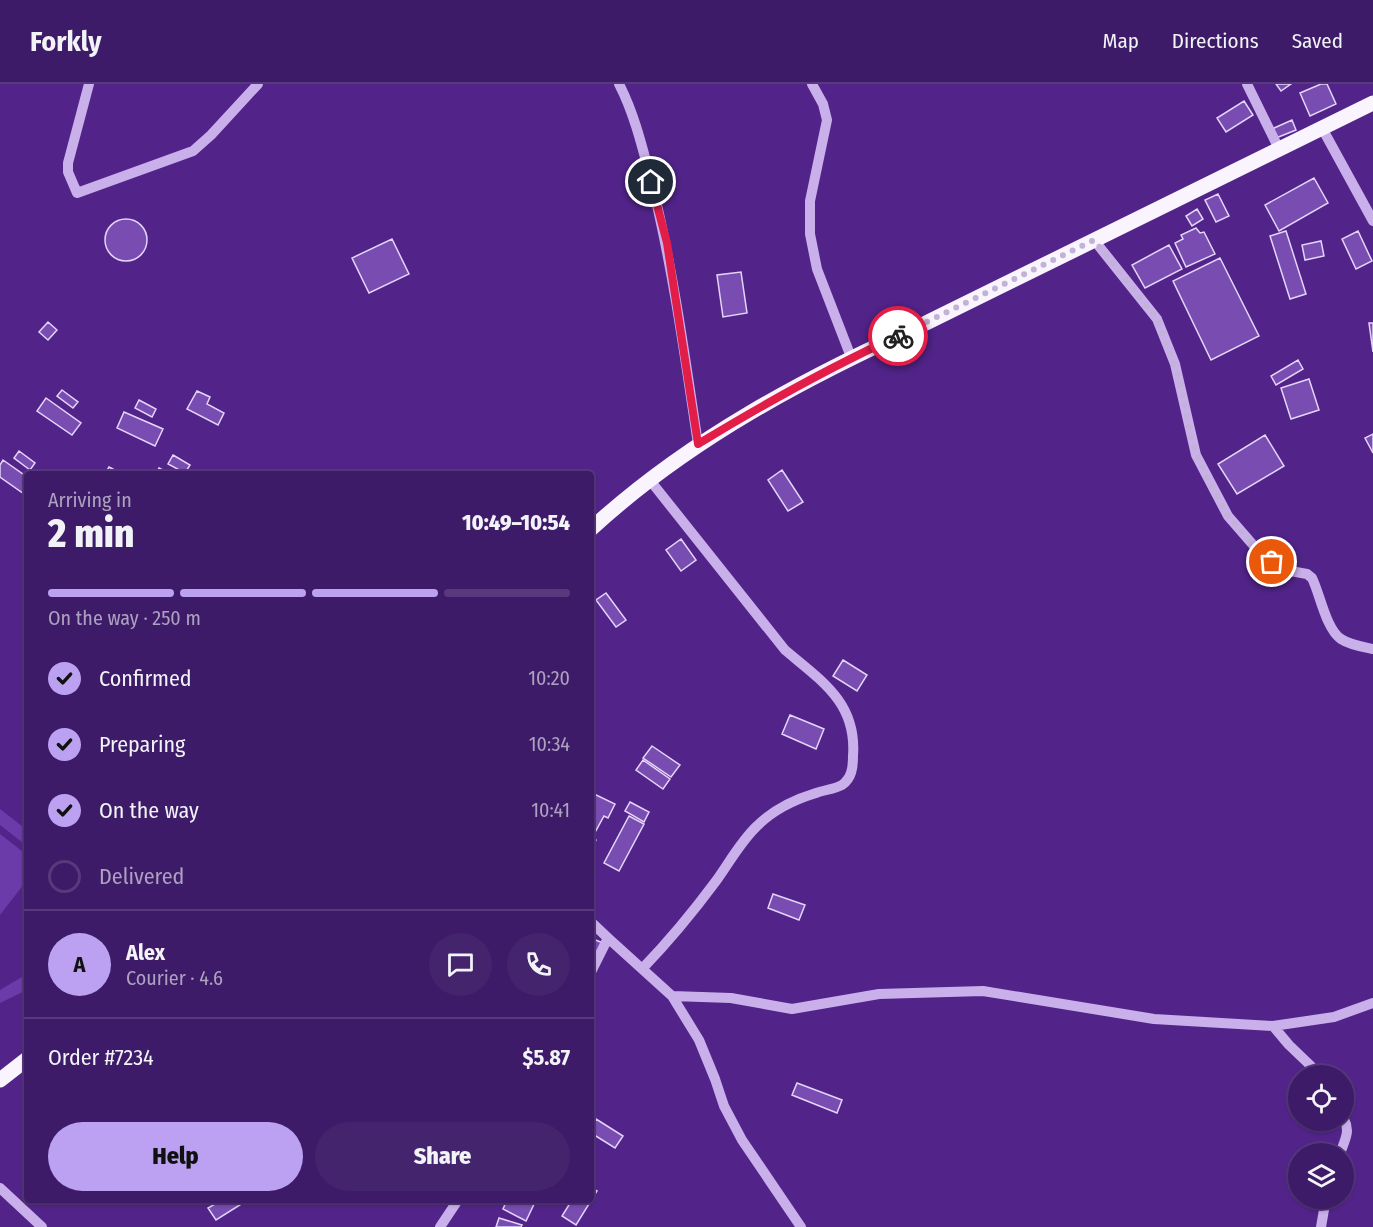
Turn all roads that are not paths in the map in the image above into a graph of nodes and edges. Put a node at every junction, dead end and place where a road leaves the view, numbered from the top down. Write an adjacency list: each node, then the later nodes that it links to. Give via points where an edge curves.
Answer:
1 (89, 84): 2 (street, via 68,163 77,193 193,150)
2 (258, 84)
3 (619, 84): 12 (street, via 641,141 667,243)
4 (812, 84): 11 (street, via 827,120 810,201 810,234 817,269)
5 (1247, 84): 8 (street)
6 (1373, 103): 7 (main road)
7 (1322, 128): 8 (main road); 9 (street)
8 (1279, 149): 10 (main road)
9 (1373, 221)
10 (1094, 240): 11 (main road); 15 (street, via 1157,319 1175,364 1196,455 1228,516 1272,562 1312,578 1340,638)
11 (851, 357): 12 (main road)
12 (698, 444): 13 (main road)
13 (649, 479): 14 (main road); 19 (street, via 785,650 844,705 854,750 852,773 843,784 793,800 754,828 684,924)
14 (594, 526)
15 (1373, 649)
16 (594, 925): 17 (street)
17 (608, 938): 18 (street); 19 (street)
18 (594, 966)
19 (642, 969): 20 (street)
20 (672, 996): 22 (street, via 731,999 792,1009 879,994 983,991 1154,1019); 31 (street, via 699,1040 724,1106 742,1140)
21 (1373, 1003): 22 (street, via 1334,1017)
22 (1273, 1026): 24 (street)
23 (24, 1061): 25 (main road)
24 (1310, 1065)
25 (0, 1080)
26 (0, 1188): 29 (street)
27 (456, 1203): 30 (street)
28 (1324, 1209): 32 (street)
29 (42, 1227)
30 (441, 1227)
31 (801, 1227)
32 (1321, 1227)

